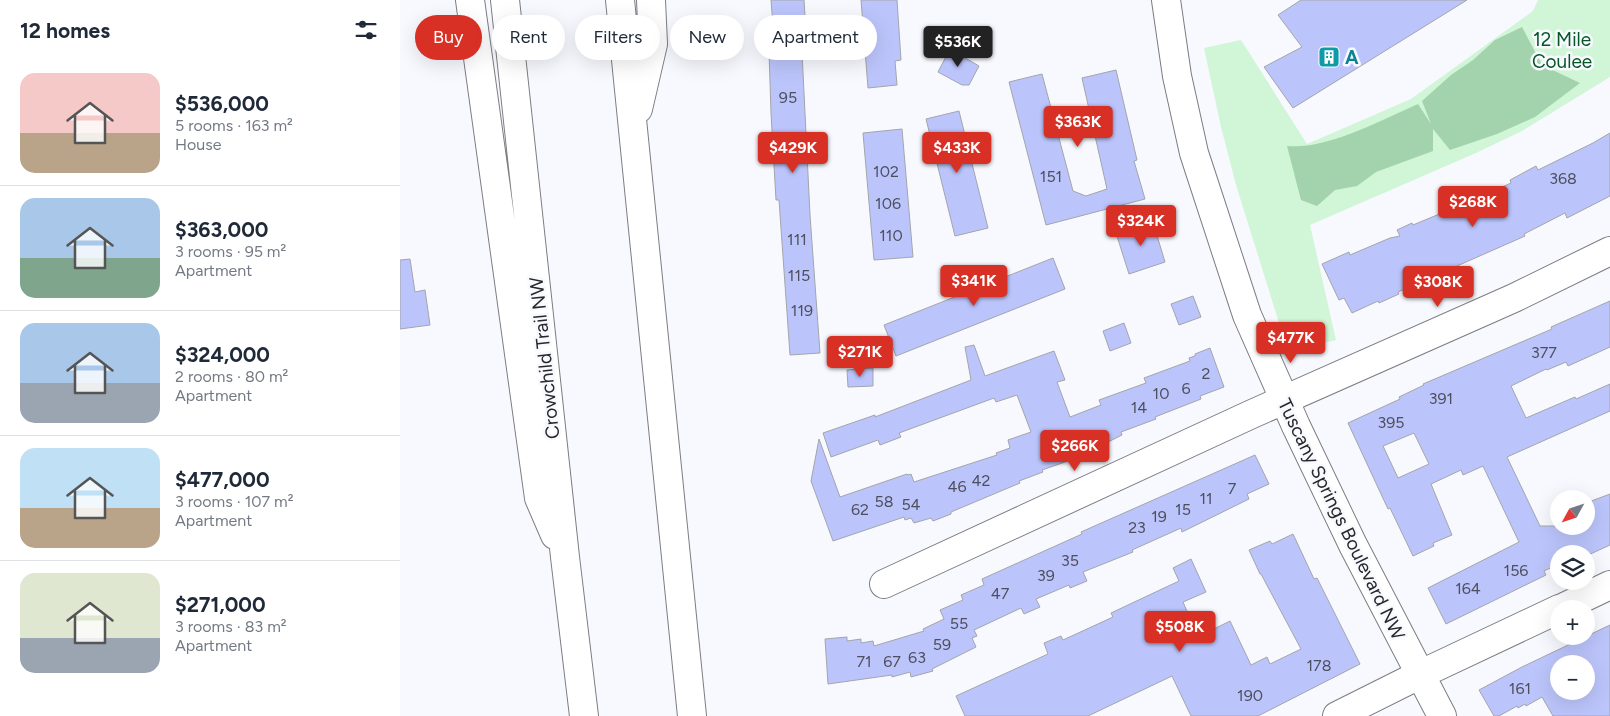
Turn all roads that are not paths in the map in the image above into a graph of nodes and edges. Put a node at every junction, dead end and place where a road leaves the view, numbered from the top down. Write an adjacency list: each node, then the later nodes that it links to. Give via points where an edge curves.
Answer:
1 (470, 0): 9 (main road, via 539,498)
2 (505, 0): 9 (main road, Crowchild Trail NW)
3 (620, 0): 6 (main road)
4 (651, 0): 6 (main road, via 653,44)
5 (1166, 0): 8 (main road, Tuscany Springs Boulevard NW, via 1177,76 1194,153 1247,315)
6 (634, 130): 16 (main road)
7 (1610, 251): 8 (main road, via 1514,298)
8 (1284, 400): 10 (main road); 14 (main road, Tuscany Springs Boulevard NW)
9 (565, 557): 15 (main road, Crowchild Trail NW)
10 (884, 584)
11 (1610, 585): 12 (main road)
12 (1578, 600)
13 (1550, 613): 14 (main road)
14 (1419, 675): 17 (main road); 18 (main road, Tuscany Springs Boulevard NW)
15 (584, 716)
16 (692, 716)
17 (1337, 716)
18 (1442, 716)

